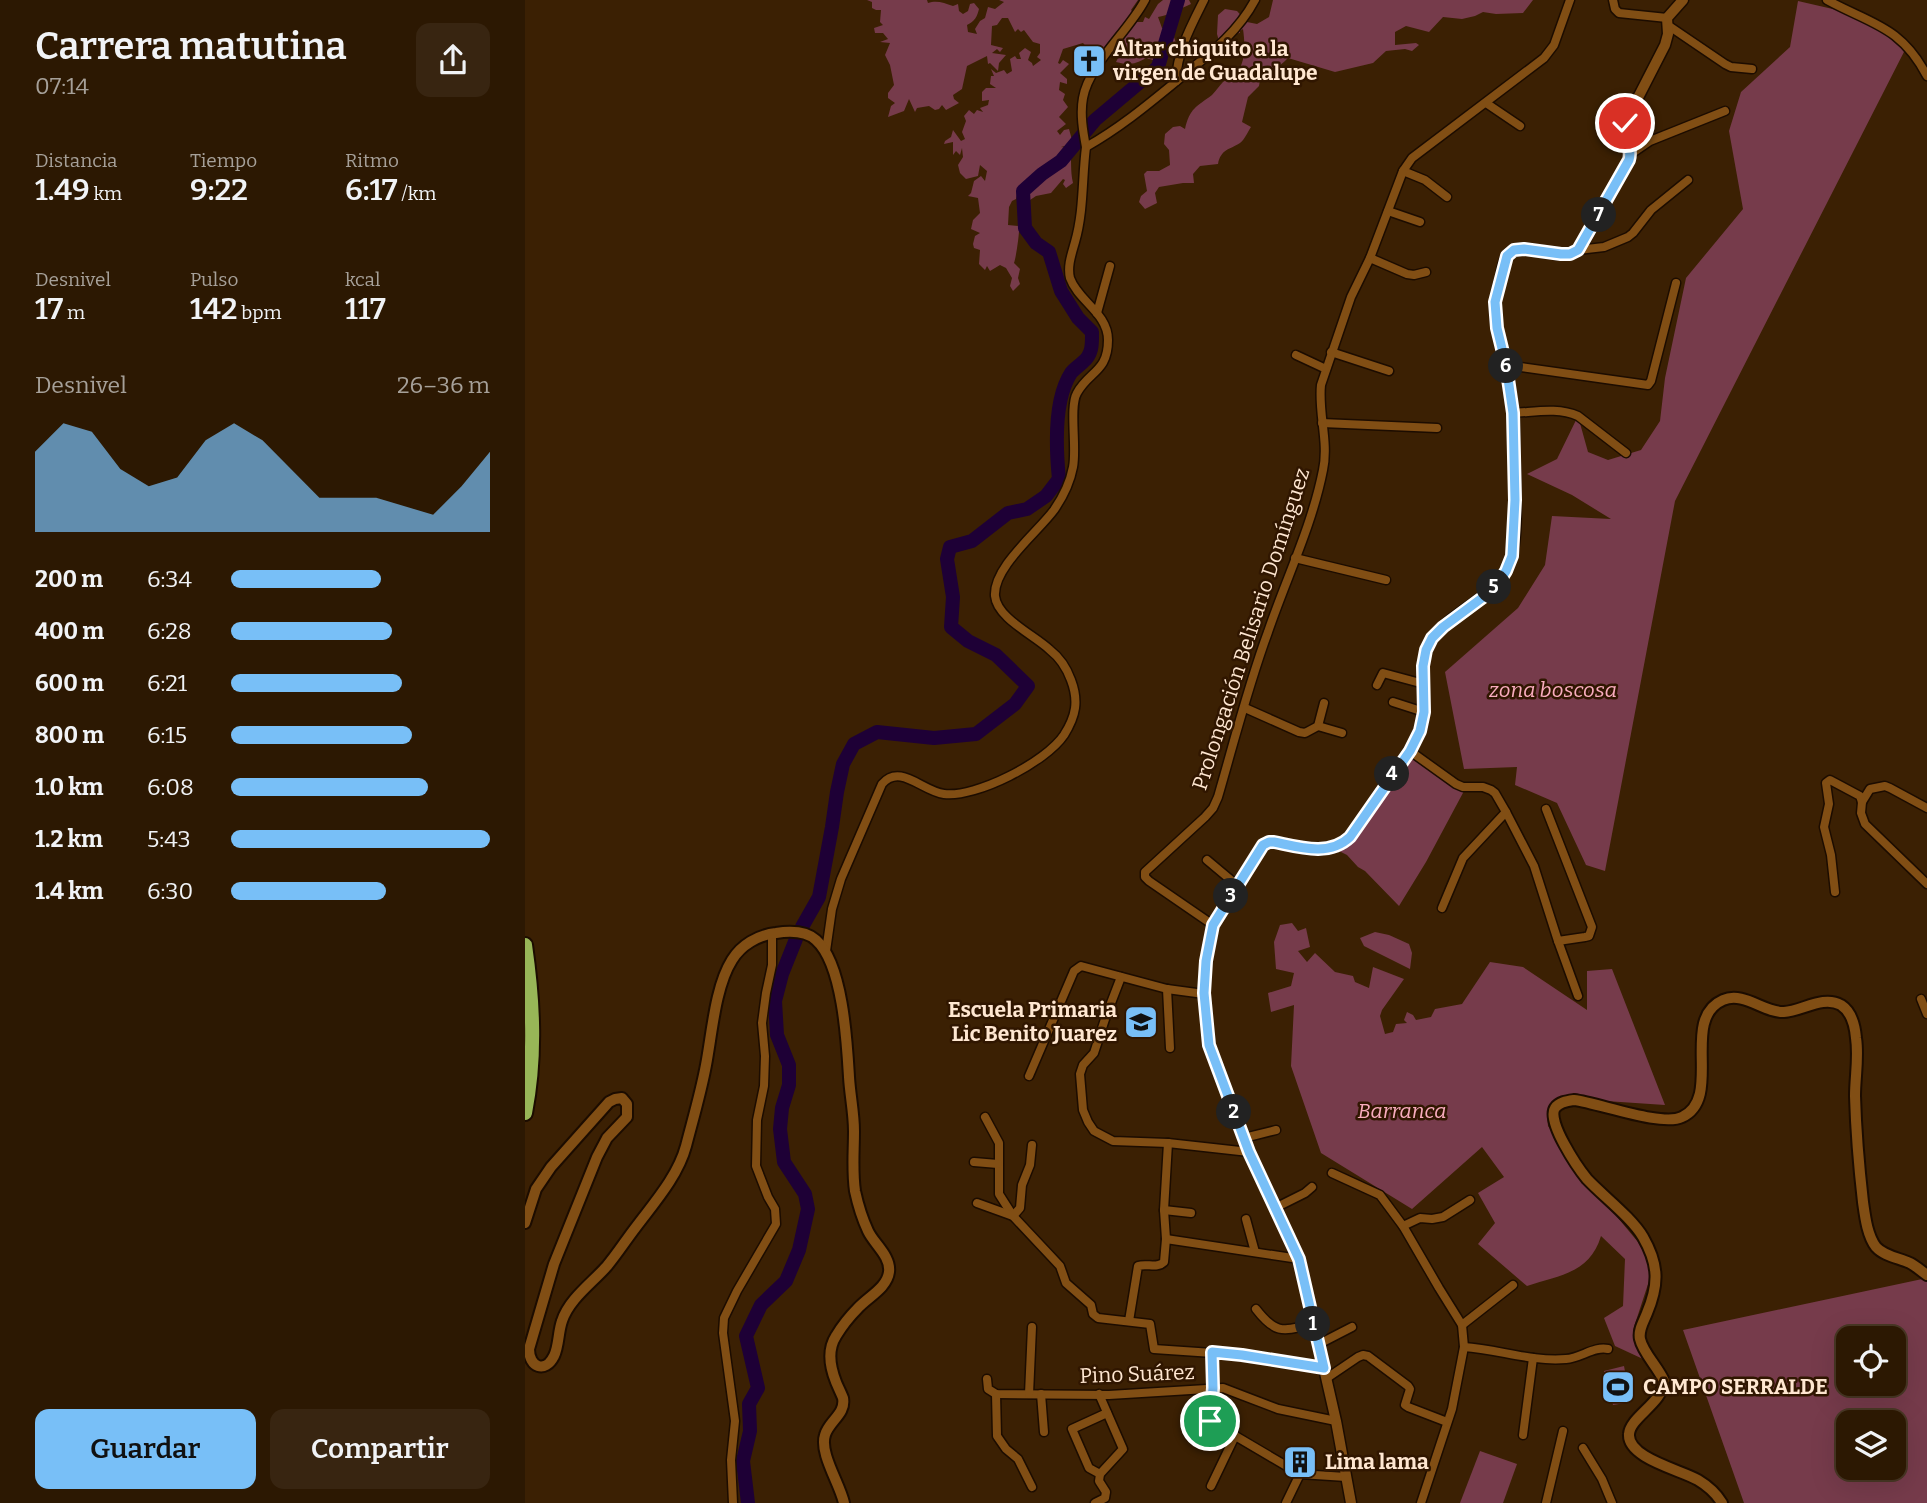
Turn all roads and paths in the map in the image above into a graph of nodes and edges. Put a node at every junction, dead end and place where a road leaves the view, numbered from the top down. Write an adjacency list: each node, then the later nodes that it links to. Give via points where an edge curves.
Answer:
1 (1145, 0): 15 (street, via 1093,74 1083,98)
2 (1204, 0): 11 (street, via 1182,46)
3 (1255, 0): 11 (street, via 1226,40)
4 (1570, 0): 12 (street, Prolongación Belisario Domínguez, via 1554,45 1535,66)
5 (1613, 0): 8 (street, via 1618,13)
6 (1683, 0): 8 (street)
7 (1827, 0): 10 (street, via 1892,33 1912,52)
8 (1668, 22): 9 (street, via 1725,64); 16 (street, via 1665,45 1623,129)
9 (1752, 69)
10 (1927, 76)
11 (1176, 81): 15 (street)
12 (1486, 103): 14 (street); 17 (street, Prolongación Belisario Domínguez, via 1421,150)
13 (1725, 111): 16 (street, via 1650,141)
14 (1520, 126)
15 (1086, 147): 27 (street, via 1079,229 1069,266 1076,290)
16 (1631, 154): 22 (street)
17 (1403, 171): 19 (street); 20 (street, Prolongación Belisario Domínguez)
18 (1688, 180): 22 (street, via 1651,210 1628,237 1604,247)
19 (1447, 197)
20 (1388, 211): 21 (street); 23 (street, Prolongación Belisario Domínguez)
21 (1420, 222)
22 (1578, 250): 30 (street, via 1561,254 1524,249 1507,256 1495,302)
23 (1370, 258): 25 (street, via 1407,274); 28 (street, Prolongación Belisario Domínguez)
24 (1110, 266): 27 (street)
25 (1426, 272)
26 (1676, 283): 30 (street, via 1648,385)
27 (1097, 313): 61 (street, via 1106,328 1106,355 1074,401 1076,447 1068,485 1054,510 1006,565 994,592 1003,613 1052,651 1067,672 1076,711 1064,735 1037,762 989,784 944,794 902,776 887,778 841,879)
28 (1331, 352): 31 (street, Prolongación Belisario Domínguez); 32 (street)
29 (1296, 355): 31 (street)
30 (1506, 365): 33 (street)
31 (1326, 369): 34 (street, Prolongación Belisario Domínguez, via 1320,394)
32 (1389, 371)
33 (1513, 413): 36 (street, via 1570,412); 39 (street, via 1512,556 1497,585 1432,638 1423,666)
34 (1322, 423): 35 (street); 37 (street, Prolongación Belisario Domínguez, via 1324,468)
35 (1437, 428)
36 (1626, 453)
37 (1295, 558): 38 (street); 43 (street, Prolongación Belisario Domínguez)
38 (1386, 580)
39 (1424, 684): 40 (street, via 1383,673); 44 (street)
40 (1377, 685)
41 (1393, 702): 44 (street)
42 (1324, 703): 45 (street)
43 (1245, 708): 45 (street, via 1299,732); 57 (street, Prolongación Belisario Domínguez, via 1213,808 1145,872 1149,881)
44 (1424, 712): 47 (street)
45 (1318, 726): 46 (street)
46 (1342, 733)
47 (1410, 751): 51 (street, via 1464,788 1483,787 1495,793); 54 (street, via 1342,844 1309,848 1269,842 1259,849)
48 (1862, 802): 49 (street, via 1870,789 1885,786); 53 (street, via 1865,824); 55 (street, via 1860,796 1827,782 1824,827)
49 (1927, 808)
50 (1546, 809): 59 (street, via 1592,927 1590,936)
51 (1506, 812): 56 (street, via 1463,858); 59 (street, via 1534,866)
52 (1207, 860): 54 (street)
53 (1927, 884)
54 (1238, 886): 57 (street)
55 (1835, 892)
56 (1441, 908)
57 (1213, 925): 64 (street)
58 (772, 933): 61 (main road, via 810,935); 88 (main road, via 745,946 725,976 685,1150 674,1173 607,1266 565,1311 552,1360 541,1366 531,1362 529,1349 546,1286 597,1157 627,1117 622,1098 609,1102 551,1167 536,1189); 126 (street, via 772,965 762,1023 764,1086 757,1120 756,1166 775,1209 776,1224 724,1318 736,1421 731,1460)
59 (1558, 941): 65 (street)
60 (525, 945): 70 (highway, via 532,990 533,1049)
61 (826, 951): 127 (main road, via 846,1029 857,1200 870,1236 890,1270 878,1292 843,1325 829,1353 843,1404 824,1435 824,1444)
62 (1122, 977): 63 (street); 69 (street, via 1081,965 1074,971); 74 (street, via 1094,1053 1080,1074 1083,1110 1094,1131 1104,1138)
63 (1167, 989): 64 (street); 68 (street)
64 (1204, 993): 73 (street, via 1209,1045)
65 (1578, 996)
66 (1921, 999): 67 (street)
67 (1927, 1014)
68 (1170, 1048)
69 (1029, 1076)
70 (525, 1113)
71 (985, 1117): 78 (street, via 999,1143)
72 (1276, 1130): 73 (street)
73 (1244, 1138): 76 (street)
74 (1168, 1143): 76 (street); 84 (street)
75 (1032, 1145): 86 (street, via 1020,1208)
76 (1249, 1152): 83 (street)
77 (974, 1162): 78 (street)
78 (998, 1164): 86 (street, via 999,1194)
79 (1332, 1173): 89 (street, via 1380,1195)
80 (1312, 1187): 83 (street)
81 (1470, 1200): 89 (street, via 1443,1217 1420,1218)
82 (977, 1203): 86 (street)
83 (1275, 1208): 92 (street)
84 (1164, 1210): 85 (street); 90 (street)
85 (1191, 1213)
86 (1013, 1216): 96 (street, via 1060,1266 1066,1283 1091,1305 1093,1314)
87 (1245, 1219): 91 (street)
88 (525, 1223)
89 (1403, 1226): 98 (street)
90 (1166, 1239): 91 (street); 96 (street, via 1162,1265 1137,1268)
91 (1255, 1252): 92 (street)
92 (1299, 1259): 97 (street)
93 (1927, 1275): 134 (main road, via 1880,1250 1868,1230 1857,1137 1857,1040 1854,1024 1840,1005 1816,1003 1784,1012 1745,999 1723,1000 1710,1011 1703,1026 1697,1104 1671,1121 1574,1100 1553,1110 1555,1125 1585,1177 1641,1234 1656,1272 1656,1288 1640,1338 1664,1388 1630,1428 1631,1445 1640,1454 1700,1481)
94 (1513, 1285): 98 (street)
95 (1256, 1309): 97 (street, via 1280,1330)
96 (1129, 1321): 104 (street, via 1150,1325 1154,1349)
97 (1313, 1324): 101 (street)
98 (1462, 1325): 102 (street)
99 (1352, 1326): 101 (street)
100 (1033, 1327): 110 (street)
101 (1318, 1344): 106 (street)
102 (1464, 1347): 105 (street); 115 (street)
103 (1608, 1349): 105 (street, via 1568,1359)
104 (1212, 1352): 106 (street); 108 (street)
105 (1533, 1358): 118 (street)
106 (1326, 1373): 114 (street); 115 (street, via 1368,1356 1408,1385 1405,1405)
107 (987, 1378): 109 (street, via 988,1390)
108 (1213, 1388): 112 (street, Pino Suárez); 114 (street, Pino Suárez, via 1278,1409); 119 (street, via 1210,1421)
109 (996, 1394): 110 (street, Pino Suárez); 125 (street, via 997,1436 1018,1459)
110 (1029, 1394): 111 (street, Pino Suárez)
111 (1041, 1394): 112 (street, Pino Suárez); 117 (street)
112 (1098, 1394): 113 (street)
113 (1107, 1413): 122 (street, via 1123,1450); 122 (street, via 1072,1429 1089,1468)
114 (1336, 1420): 123 (street)
115 (1447, 1422): 131 (street)
116 (1563, 1431): 132 (street)
117 (1044, 1432)
118 (1523, 1435)
119 (1235, 1436): 121 (street); 124 (street)
120 (1583, 1448): 133 (street)
121 (1300, 1474): 123 (street); 129 (street)
122 (1100, 1475): 128 (street, via 1106,1495)
123 (1346, 1477): 130 (street)
124 (1211, 1486)
125 (1032, 1487)
126 (733, 1503)
127 (844, 1503)
128 (1095, 1503)
129 (1286, 1503)
130 (1351, 1503)
131 (1421, 1503)
132 (1546, 1503)
133 (1612, 1503)
134 (1722, 1503)

